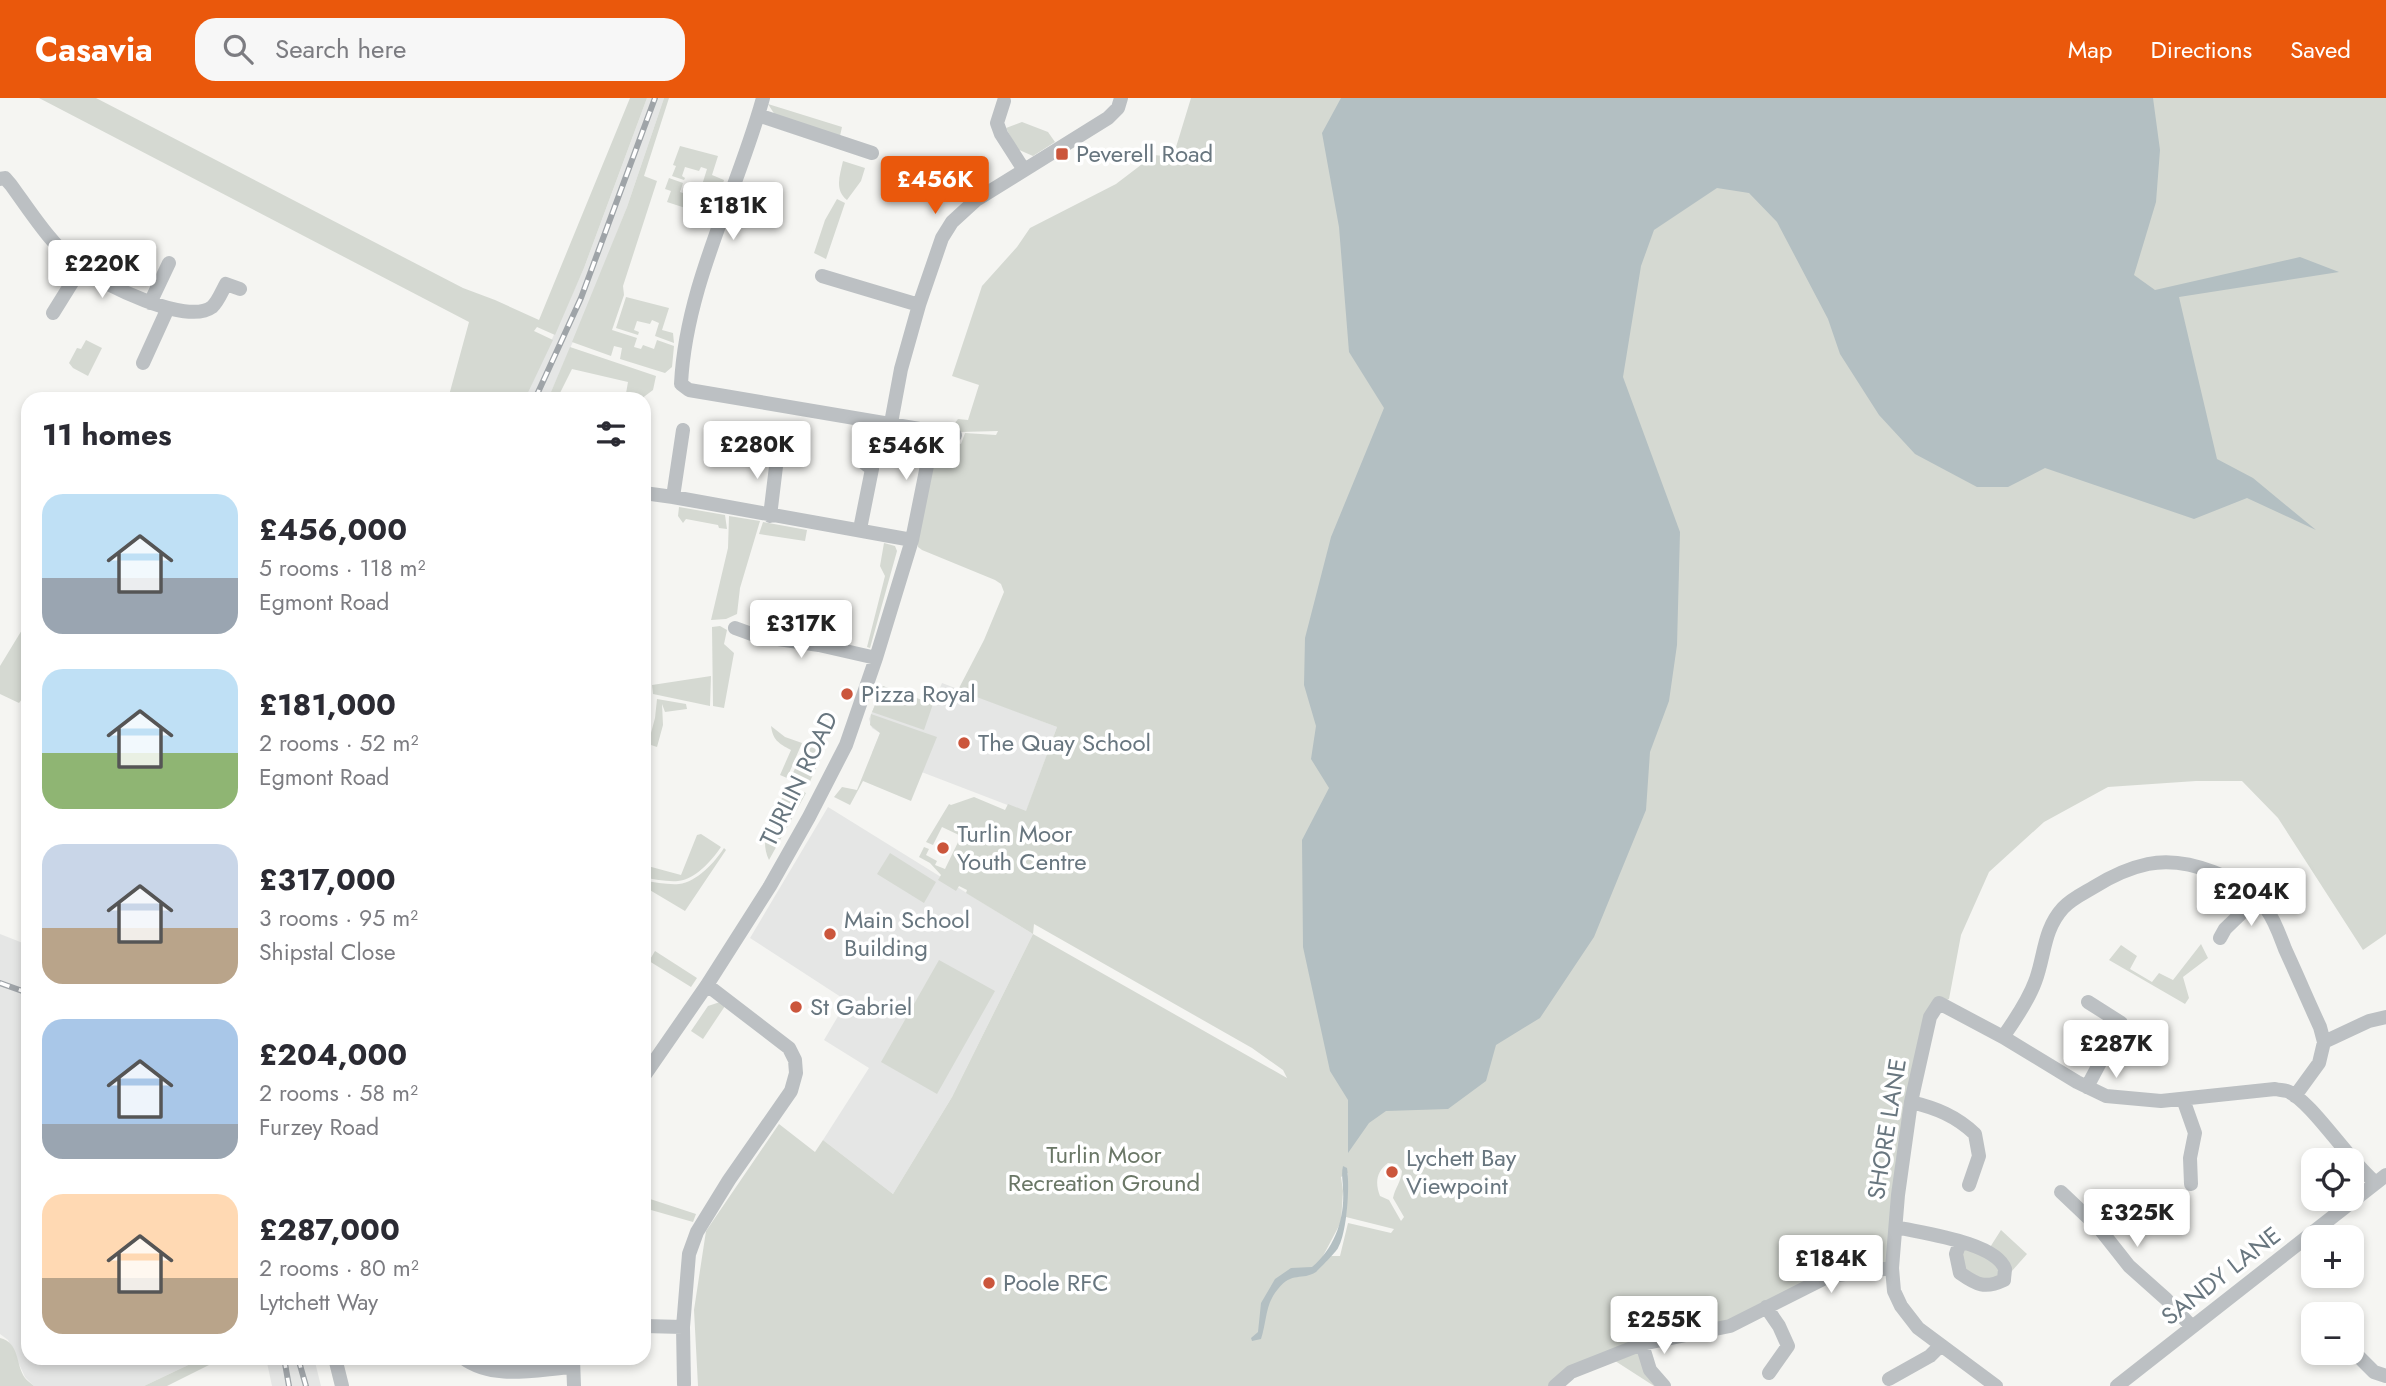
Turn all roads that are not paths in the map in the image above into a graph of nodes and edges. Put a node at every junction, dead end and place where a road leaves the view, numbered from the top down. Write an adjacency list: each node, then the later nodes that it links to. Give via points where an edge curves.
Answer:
1 (762, 98): 4 (street)
2 (1121, 98): 6 (street, via 1108,118)
3 (1004, 100): 6 (street, via 997,123)
4 (758, 115): 5 (street); 17 (street, via 697,293 683,348 681,384 689,390)
5 (872, 153)
6 (1024, 170): 13 (street, via 976,200 952,222)
7 (0, 180): 9 (street, via 5,178 53,241)
8 (169, 263): 12 (street)
9 (81, 268): 12 (street); 15 (street)
10 (822, 276): 13 (street)
11 (240, 289): 14 (street, via 226,284 213,306 204,310)
12 (150, 303): 14 (street)
13 (919, 304): 17 (street)
14 (168, 308): 16 (street)
15 (53, 313)
16 (143, 363)
17 (891, 423): 19 (street)
18 (682, 430): 24 (street)
19 (934, 431): 20 (street); 27 (street, TURLIN ROAD)
20 (955, 435)
21 (778, 450): 25 (street)
22 (873, 465): 26 (street)
23 (651, 494): 24 (street)
24 (674, 497): 25 (street)
25 (770, 516): 26 (street)
26 (860, 529): 27 (street)
27 (912, 540): 29 (street, TURLIN ROAD)
28 (735, 628): 29 (street)
29 (876, 658): 32 (street, TURLIN ROAD, via 832,775)
30 (2257, 898): 31 (street); 35 (street, via 2231,879 2171,863 2150,863 2098,884 2064,906 2051,924 2035,983); 36 (street, via 2268,911)
31 (2220, 938)
32 (707, 985): 37 (street, TURLIN ROAD); 51 (street, via 789,1048 796,1073 791,1091 697,1232 689,1254)
33 (2088, 1002): 38 (street, via 2121,1023)
34 (2386, 1017): 36 (street)
35 (2003, 1037): 38 (street); 41 (street, SHORE LANE, via 1939,1003 1930,1017)
36 (2324, 1042): 39 (street, via 2319,1063)
37 (651, 1066)
38 (2087, 1087): 40 (street, via 2106,1096 2135,1100)
39 (2295, 1096): 40 (street, via 2276,1089); 42 (street)
40 (2183, 1099): 43 (street, via 2195,1133 2190,1158)
41 (1911, 1102): 44 (street, via 1951,1116 1975,1134 1979,1156); 46 (street, SHORE LANE)
42 (2381, 1179): 52 (street, SANDY LANE)
43 (2192, 1184)
44 (1969, 1185)
45 (2061, 1192): 52 (street)
46 (1896, 1227): 47 (street); 48 (street, SHORE LANE)
47 (1960, 1242)
48 (1892, 1268): 49 (street, via 1829,1276); 54 (street, SHORE LANE, via 1901,1306)
49 (1766, 1307): 53 (street, via 1730,1326); 60 (street, via 1788,1346)
50 (651, 1326): 51 (street)
51 (683, 1327): 63 (street)
52 (2192, 1327): 69 (street, SANDY LANE)
53 (1642, 1344): 66 (street, via 1571,1372); 67 (street, via 1650,1370)
54 (1940, 1346): 62 (street); 68 (street, SHORE LANE)
55 (2364, 1363): 61 (street, via 2374,1373)
56 (337, 1365): 64 (street)
57 (474, 1365): 58 (street, via 496,1372)
58 (556, 1365)
59 (573, 1365): 65 (street)
60 (1769, 1373)
61 (2386, 1376)
62 (1889, 1379)
63 (684, 1384)
64 (342, 1386)
65 (574, 1386)
66 (1555, 1386)
67 (1664, 1386)
68 (1996, 1386)
69 (2117, 1386)

